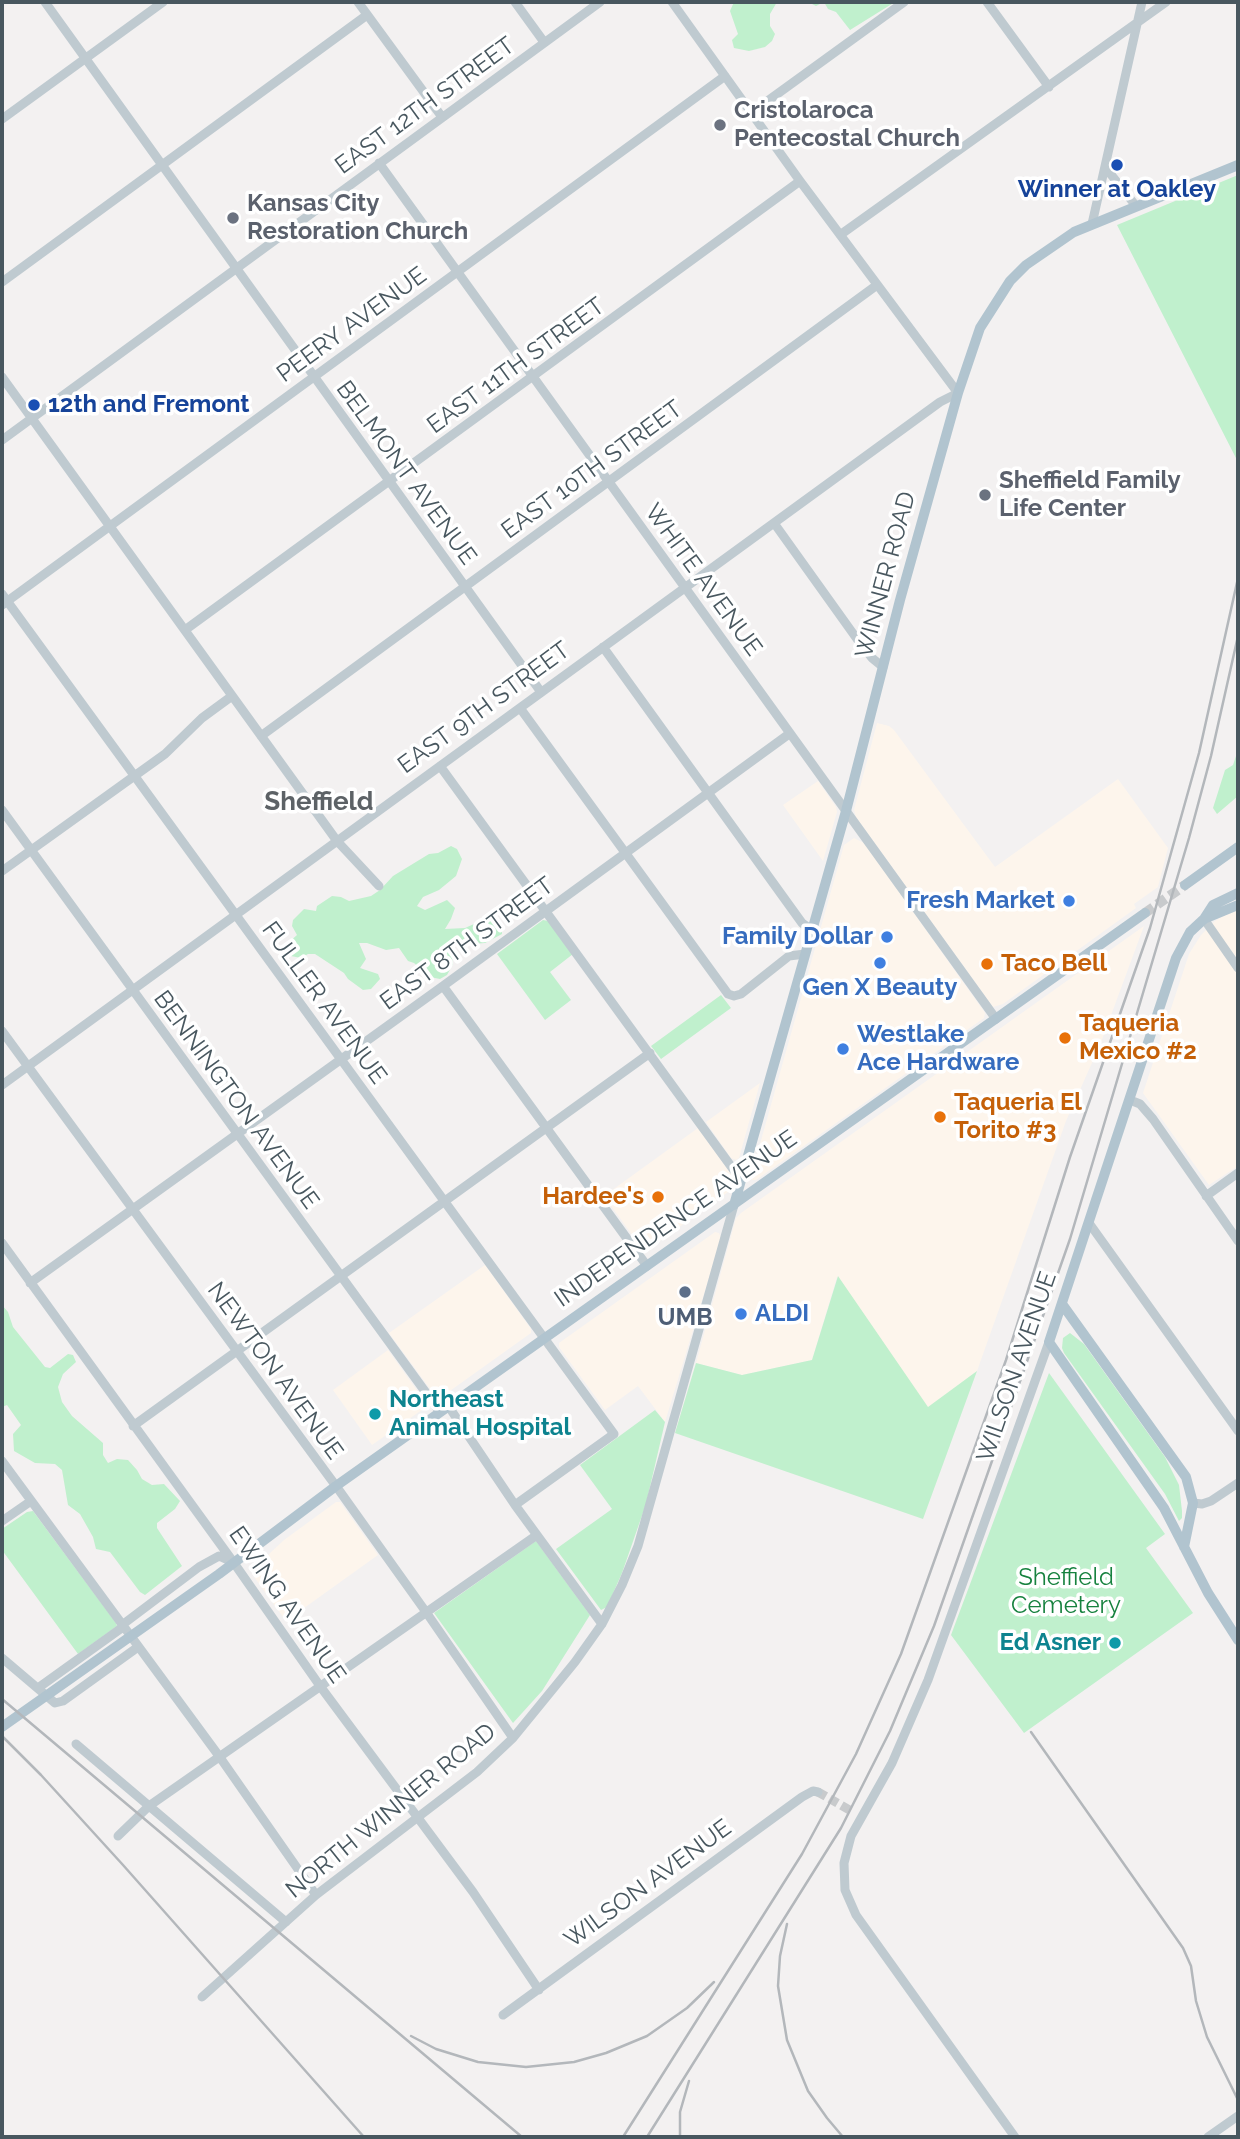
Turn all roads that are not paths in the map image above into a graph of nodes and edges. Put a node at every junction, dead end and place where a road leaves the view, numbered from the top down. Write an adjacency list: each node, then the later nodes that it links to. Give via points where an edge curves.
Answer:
1 (45, 2): 14 (street, BELMONT AVENUE)
2 (163, 2): 14 (street)
3 (358, 2): 11 (street)
4 (515, 2): 13 (street)
5 (600, 2): 13 (street, EAST 12TH STREET)
6 (672, 2): 15 (street)
7 (905, 2): 17 (street)
8 (987, 2): 16 (street)
9 (1142, 2): 12 (street)
10 (1166, 2): 12 (street)
11 (367, 15): 18 (street); 20 (street)
12 (1138, 23): 16 (street); 23 (street)
13 (544, 42): 18 (street, EAST 12TH STREET)
14 (85, 59): 19 (street); 20 (street, BELMONT AVENUE)
15 (725, 76): 17 (street); 29 (street, PEERY AVENUE)
16 (1049, 87): 27 (street)
17 (751, 113): 24 (street)
18 (442, 117): 21 (street, EAST 12TH STREET)
19 (2, 119)
20 (161, 163): 28 (street, BELMONT AVENUE); 30 (street)
21 (379, 163): 28 (street, EAST 12TH STREET); 29 (street, WHITE AVENUE)
22 (1238, 165): 25 (main road)
23 (1105, 167): 25 (street); 26 (street)
24 (800, 181): 27 (street); 34 (street, EAST 11TH STREET)
25 (1136, 206): 26 (main road)
26 (1092, 224): 35 (main road, WINNER ROAD, via 1049,247 1010,281 981,328)
27 (840, 235): 31 (street)
28 (236, 268): 33 (street, BELMONT AVENUE); 36 (street, EAST 12TH STREET)
29 (458, 272): 33 (street, PEERY AVENUE); 34 (street, WHITE AVENUE)
30 (2, 282)
31 (877, 285): 35 (street); 39 (street, EAST 10TH STREET)
32 (2, 377): 36 (street)
33 (314, 377): 38 (street, BELMONT AVENUE); 41 (street, PEERY AVENUE)
34 (533, 377): 38 (street, EAST 11TH STREET); 39 (street, WHITE AVENUE)
35 (958, 393): 40 (street, EAST 9TH STREET); 47 (main road, WINNER ROAD)
36 (31, 418): 37 (street, EAST 12TH STREET); 41 (street)
37 (2, 440)
38 (389, 482): 42 (street, BELMONT AVENUE); 45 (street, EAST 11TH STREET)
39 (608, 482): 42 (street, EAST 10TH STREET); 43 (street, WHITE AVENUE)
40 (774, 523): 43 (street, EAST 9TH STREET); 47 (street, via 857,639)
41 (110, 526): 44 (street, PEERY AVENUE); 45 (street)
42 (465, 587): 48 (street, BELMONT AVENUE); 52 (street, EAST 10TH STREET)
43 (685, 587): 46 (street, EAST 9TH STREET); 51 (street, WHITE AVENUE)
44 (4, 600): 54 (street, FULLER AVENUE)
45 (185, 630): 49 (street)
46 (603, 647): 48 (street, EAST 9TH STREET); 55 (street)
47 (883, 667): 57 (main road, WINNER ROAD)
48 (541, 692): 50 (street, EAST 9TH STREET)
49 (232, 696): 52 (street); 54 (street)
50 (520, 708): 53 (street, EAST 9TH STREET); 61 (street)
51 (789, 734): 55 (street, EAST 8TH STREET); 57 (street, WHITE AVENUE)
52 (261, 736): 58 (street)
53 (440, 766): 58 (street, EAST 9TH STREET); 67 (street)
54 (135, 776): 60 (street); 69 (street, FULLER AVENUE)
55 (708, 792): 61 (street, EAST 8TH STREET); 71 (street, via 802,923)
56 (2, 810): 60 (street, BENNINGTON AVENUE)
57 (846, 811): 71 (main road, WINNER ROAD); 76 (street, WHITE AVENUE)
58 (337, 841): 64 (street); 69 (street, EAST 9TH STREET)
59 (1238, 847): 63 (main road)
60 (31, 850): 62 (street); 75 (street, BENNINGTON AVENUE)
61 (625, 852): 67 (street, EAST 8TH STREET); 72 (street, via 728,994 740,993 789,956)
62 (2, 872)
63 (1185, 885)
64 (379, 886)
65 (1238, 893): 70 (main road, WILSON AVENUE, via 1213,905)
66 (1238, 905): 70 (main road, WILSON AVENUE)
67 (546, 911): 74 (street, EAST 8TH STREET); 78 (street)
68 (1145, 913): 76 (main road, INDEPENDENCE AVENUE)
69 (236, 915): 75 (street, EAST 9TH STREET); 79 (street, FULLER AVENUE)
70 (1204, 919): 73 (street); 82 (main road, WILSON AVENUE, via 1190,932 1176,958)
71 (813, 931): 72 (main road, WINNER ROAD)
72 (805, 954): 86 (main road, WINNER ROAD)
73 (1238, 968)
74 (443, 986): 79 (street, EAST 8TH STREET); 83 (street)
75 (132, 990): 80 (street, EAST 9TH STREET); 84 (street, BENNINGTON AVENUE)
76 (996, 1019): 89 (main road, INDEPENDENCE AVENUE)
77 (2, 1031): 80 (street, NEWTON AVENUE)
78 (650, 1053): 83 (street); 86 (street)
79 (341, 1058): 84 (street, EAST 8TH STREET); 88 (street, FULLER AVENUE)
80 (28, 1066): 81 (street, EAST 9TH STREET); 90 (street, NEWTON AVENUE)
81 (2, 1085)
82 (1130, 1100): 87 (street, via 1153,1119); 91 (main road, WILSON AVENUE)
83 (547, 1128): 88 (street); 94 (street)
84 (237, 1134): 90 (street, EAST 8TH STREET); 95 (street, BENNINGTON AVENUE)
85 (1238, 1174): 87 (street)
86 (741, 1180): 89 (main road, WINNER ROAD)
87 (1206, 1196): 92 (street)
88 (445, 1201): 95 (street); 98 (street, FULLER AVENUE)
89 (734, 1205): 94 (main road, INDEPENDENCE AVENUE); 115 (street, NORTH WINNER ROAD, via 638,1546)
90 (134, 1208): 96 (street, EAST 8TH STREET); 100 (street, NEWTON AVENUE)
91 (1089, 1223): 97 (main road, WILSON AVENUE); 103 (street)
92 (1238, 1241)
93 (2, 1243): 96 (street, EWING AVENUE)
94 (647, 1266): 98 (main road, INDEPENDENCE AVENUE)
95 (340, 1276): 100 (street); 101 (street, BENNINGTON AVENUE)
96 (30, 1283): 102 (street, EWING AVENUE)
97 (1062, 1304): 99 (main road, WILSON AVENUE); 108 (main road, via 1186,1477)
98 (545, 1337): 101 (main road, INDEPENDENCE AVENUE); 109 (street, FULLER AVENUE, via 614,1434)
99 (1049, 1342): 112 (main road, via 1164,1508); 136 (street, WILSON AVENUE, via 928,1680 892,1763 858,1814 844,1863 845,1890 856,1915)
100 (236, 1351): 102 (street); 106 (street, NEWTON AVENUE)
101 (444, 1409): 106 (main road, INDEPENDENCE AVENUE); 109 (street, BENNINGTON AVENUE)
102 (133, 1426): 113 (street, EWING AVENUE)
103 (1238, 1431)
104 (2, 1461): 107 (street)
105 (1238, 1483): 108 (street, via 1211,1502)
106 (336, 1486): 113 (main road, INDEPENDENCE AVENUE); 114 (street, NEWTON AVENUE)
107 (31, 1501): 110 (street); 116 (street)
108 (1193, 1503): 112 (main road)
109 (515, 1505): 111 (street, BENNINGTON AVENUE)
110 (2, 1521)
111 (537, 1535): 114 (street); 115 (street, BENNINGTON AVENUE)
112 (1184, 1547): 117 (main road)
113 (234, 1563): 116 (street, via 219,1556 199,1567); 120 (street, EWING AVENUE); 122 (main road, INDEPENDENCE AVENUE)
114 (426, 1612): 120 (street); 123 (street, NEWTON AVENUE)
115 (602, 1624): 123 (street, NORTH WINNER ROAD)
116 (123, 1626): 118 (street); 121 (street)
117 (1238, 1640)
118 (138, 1647): 121 (street, via 63,1701 55,1703); 125 (street)
119 (2, 1658): 121 (street)
120 (320, 1686): 125 (street); 128 (street, EWING AVENUE)
121 (38, 1688)
122 (2, 1727)
123 (513, 1738): 128 (street, NORTH WINNER ROAD)
124 (76, 1744): 127 (street)
125 (219, 1756): 127 (street); 130 (street)
126 (818, 1792): 132 (street, WILSON AVENUE, via 802,1797)
127 (149, 1806): 129 (street); 131 (street)
128 (418, 1818): 130 (street, NORTH WINNER ROAD); 132 (street, EWING AVENUE)
129 (118, 1836)
130 (316, 1895): 131 (street, NORTH WINNER ROAD)
131 (286, 1922): 133 (street, NORTH WINNER ROAD)
132 (539, 1990): 134 (street, WILSON AVENUE)
133 (202, 1997)
134 (503, 2015)
135 (1238, 2116): 137 (street)
136 (1015, 2137)
137 (1208, 2137)

